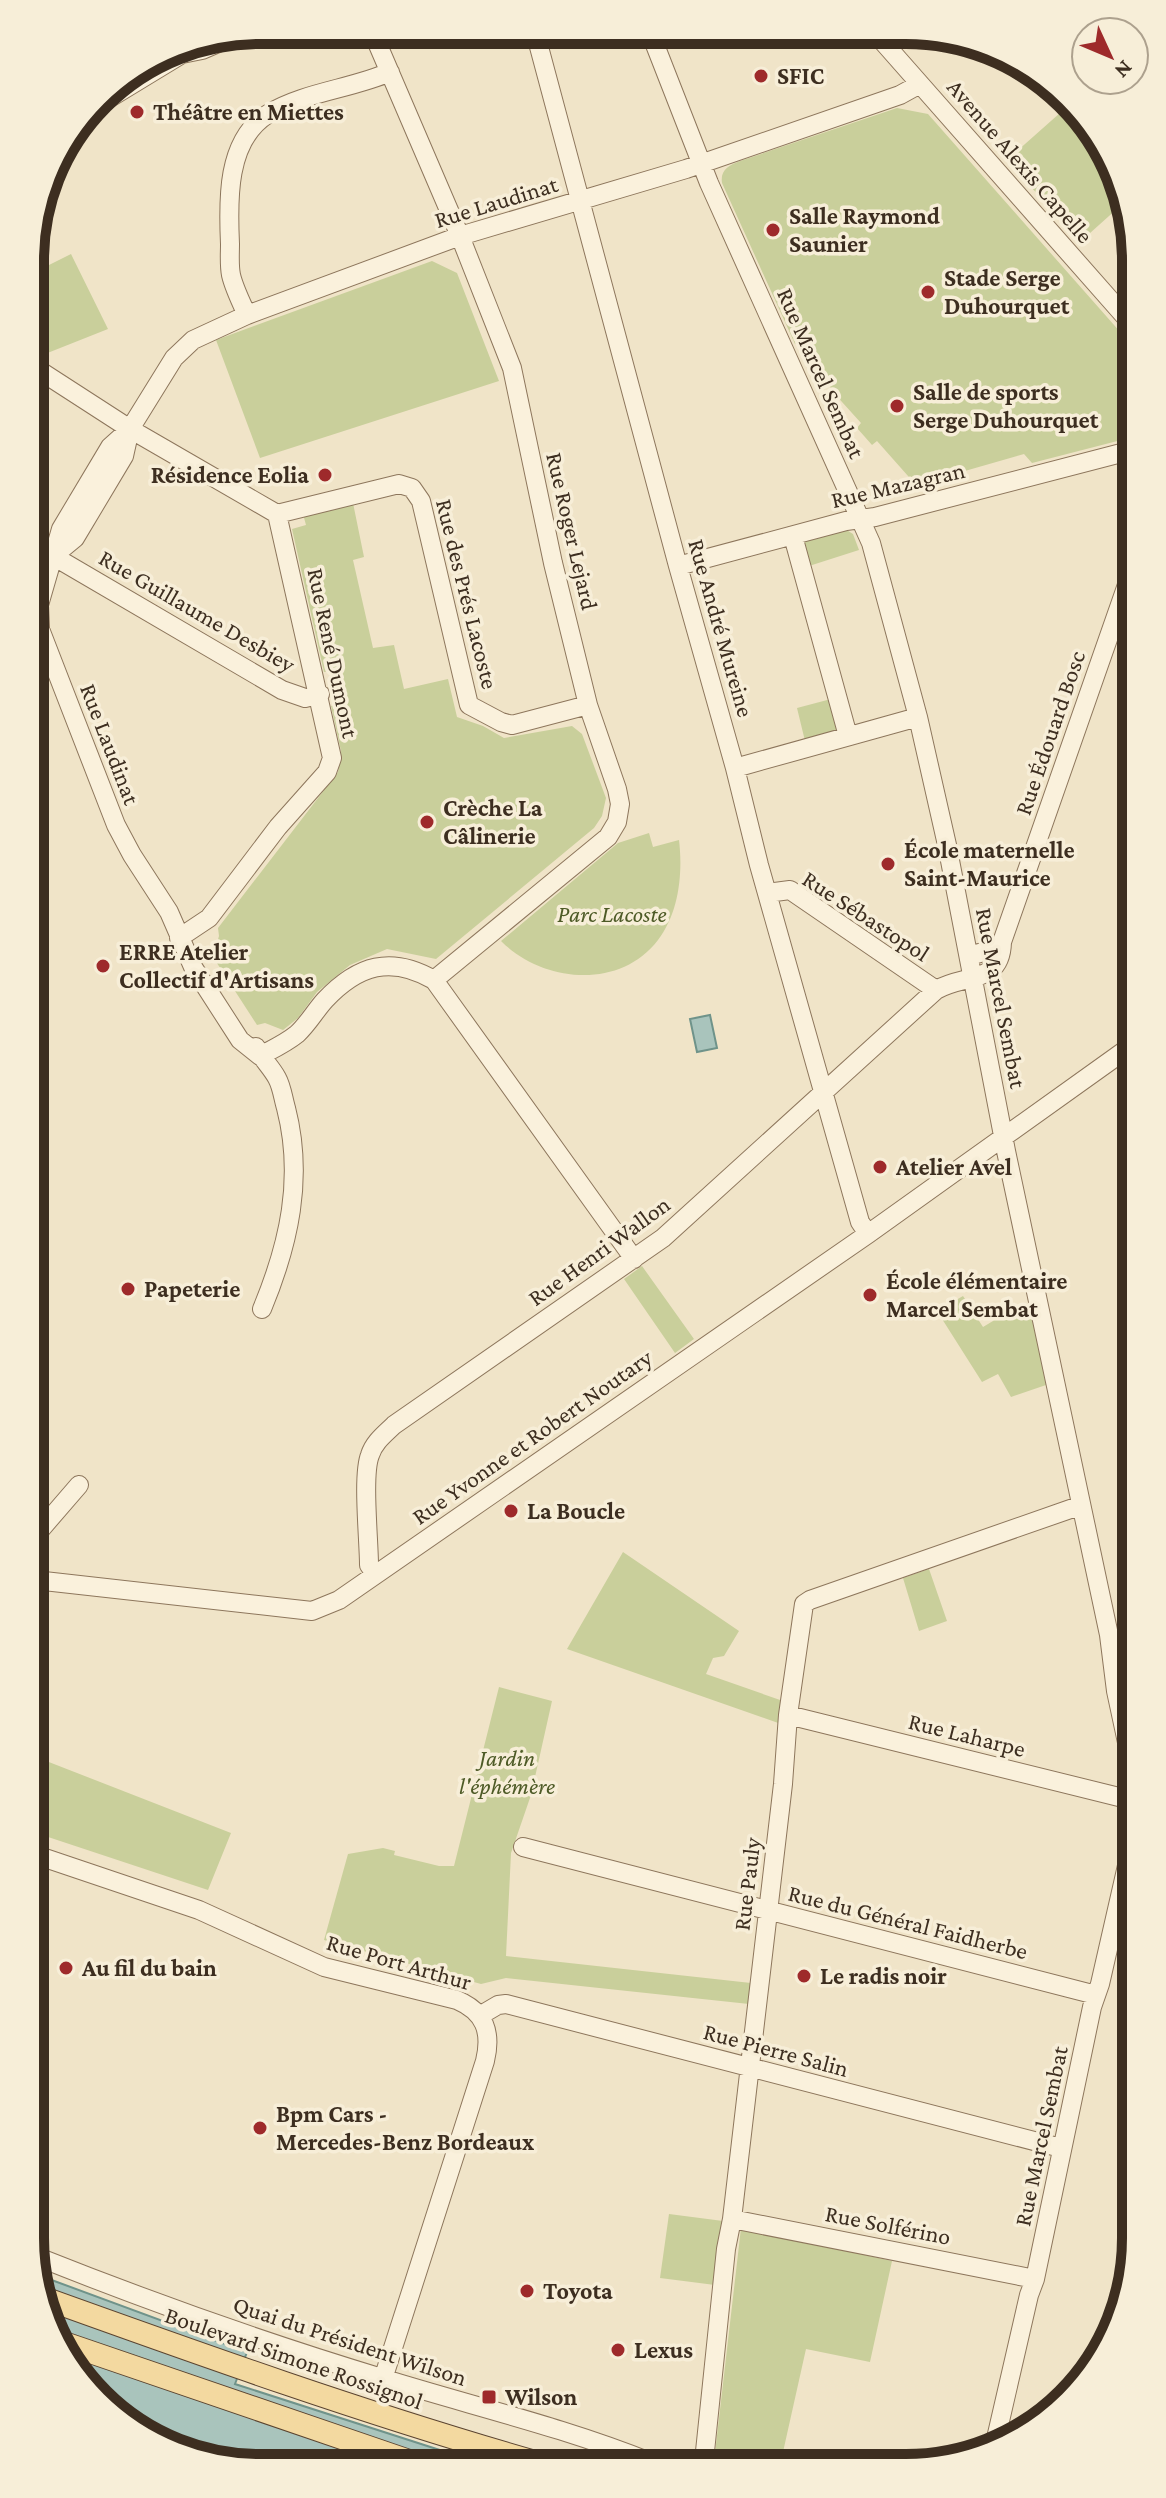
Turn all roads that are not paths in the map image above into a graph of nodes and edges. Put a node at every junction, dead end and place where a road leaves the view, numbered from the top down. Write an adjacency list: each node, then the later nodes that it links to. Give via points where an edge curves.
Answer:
1 (378, 44): 5 (street, Rue Roger Lejard)
2 (538, 44): 8 (street, Rue André Mureine)
3 (655, 44): 7 (street, Rue Marcel Sembat)
4 (885, 44): 6 (street, Avenue Alexis Capelle)
5 (390, 72): 9 (street, Rue Roger Lejard); 11 (street, via 281,107 249,130 231,184 229,212 231,275)
6 (920, 84): 7 (street, Rue Laudinat); 10 (street, Avenue Alexis Capelle)
7 (702, 164): 8 (street, Rue Laudinat); 16 (street, Rue Marcel Sembat)
8 (581, 202): 9 (street, Rue Laudinat); 19 (street, Rue André Mureine)
9 (460, 236): 11 (street, Rue Laudinat); 26 (street, Rue Roger Lejard, via 512,368)
10 (1122, 313)
11 (247, 315): 13 (street, Rue Laudinat, via 193,340 174,358)
12 (44, 373): 13 (street)
13 (130, 429): 15 (street); 18 (street, Rue Laudinat, via 110,447 61,529)
14 (1122, 453): 16 (street, Rue Mazagran)
15 (277, 514): 25 (street, Rue René Dumont); 26 (street, Rue des Prés Lacoste, via 399,484 412,488 421,501 469,705 512,725)
16 (862, 518): 17 (street, Rue Mazagran); 27 (street, Rue Marcel Sembat)
17 (793, 536): 19 (street, Rue Mazagran); 28 (street)
18 (53, 556): 20 (street, Rue Laudinat); 21 (street, Rue Laudinat); 25 (street, Rue Guillaume Desbiey, via 282,690 305,698)
19 (678, 566): 29 (street, Rue André Mureine)
20 (44, 568)
21 (44, 588)
22 (1122, 599): 32 (street, Rue Édouard Bosc)
23 (44, 639): 31 (street, Rue Laudinat, via 116,825)
24 (44, 665): 31 (street, Rue Laudinat, via 108,831 160,919)
25 (320, 694): 31 (street, Rue René Dumont, via 332,758 327,772 209,918)
26 (588, 705): 35 (street, Rue Roger Lejard, via 617,789 617,822 591,852)
27 (918, 717): 28 (street); 33 (street, Rue Marcel Sembat)
28 (848, 736): 29 (street)
29 (735, 768): 30 (street, Rue André Mureine)
30 (767, 893): 36 (street, Rue Sébastopol, via 790,890); 39 (street, Rue André Mureine)
31 (179, 938): 38 (street, Rue Laudinat, via 201,962)
32 (1002, 942): 33 (street); 34 (street, Rue Édouard Bosc, via 996,967)
33 (969, 956): 34 (street, Rue Marcel Sembat)
34 (972, 977): 36 (street); 40 (street, Rue Marcel Sembat)
35 (434, 980): 38 (street, via 415,968 391,964 368,969 325,1001 299,1032); 42 (street)
36 (936, 990): 39 (street, Rue Henri Wallon)
37 (1122, 1052): 40 (street, Rue Yvonne et Robert Noutary)
38 (260, 1056): 43 (street, Rue Laudinat, via 277,1077 294,1160 286,1241)
39 (822, 1091): 41 (street, Rue André Mureine); 42 (street, Rue Henri Wallon)
40 (1004, 1136): 41 (street, Rue Yvonne et Robert Noutary); 45 (street, Rue Marcel Sembat)
41 (868, 1234): 47 (street, Rue Yvonne et Robert Noutary)
42 (634, 1259): 47 (street, Rue Henri Wallon, via 379,1439 367,1471 369,1565)
43 (262, 1309)
44 (79, 1485): 46 (street)
45 (1079, 1506): 50 (street, Rue Marcel Sembat); 51 (street, Rue Pauly, via 804,1604)
46 (44, 1526)
47 (375, 1574): 48 (street, Rue Yvonne et Robert Noutary, via 339,1600 312,1611)
48 (44, 1581)
49 (1122, 1659): 50 (street)
50 (1113, 1661): 52 (street, Rue Marcel Sembat)
51 (788, 1715): 53 (street, Rue Laharpe); 57 (street, Rue Pauly)
52 (1122, 1719)
53 (1122, 1798)
54 (523, 1847): 57 (street, Rue du Général Faidherbe)
55 (44, 1858): 59 (street, Rue Port Arthur, via 199,1910 324,1967 457,2000)
56 (1122, 1886): 58 (street, Rue Marcel Sembat)
57 (768, 1911): 58 (street, Rue du Général Faidherbe); 60 (street, Rue Pauly)
58 (1096, 1995): 61 (street, Rue Marcel Sembat)
59 (481, 2015): 60 (street, Rue Pierre Salin, via 506,2004); 67 (street, Rue Port Arthur, via 488,2031 485,2061)
60 (749, 2067): 61 (street, Rue Pierre Salin); 62 (street, Rue Pauly)
61 (1061, 2148): 64 (street, Rue Marcel Sembat)
62 (732, 2219): 64 (street, Rue Solférino); 72 (street, Rue Pauly)
63 (46, 2260): 67 (street, Quai du Président Wilson, via 253,2338)
64 (1035, 2279): 68 (street, Rue Marcel Sembat)
65 (54, 2302): 70 (main road, Boulevard Simone Rossignol, via 240,2369)
66 (73, 2346): 69 (main road)
67 (383, 2379): 71 (street, Quai du Président Wilson)
68 (997, 2434)
69 (389, 2454)
70 (507, 2454)
71 (629, 2454)
72 (705, 2454)

